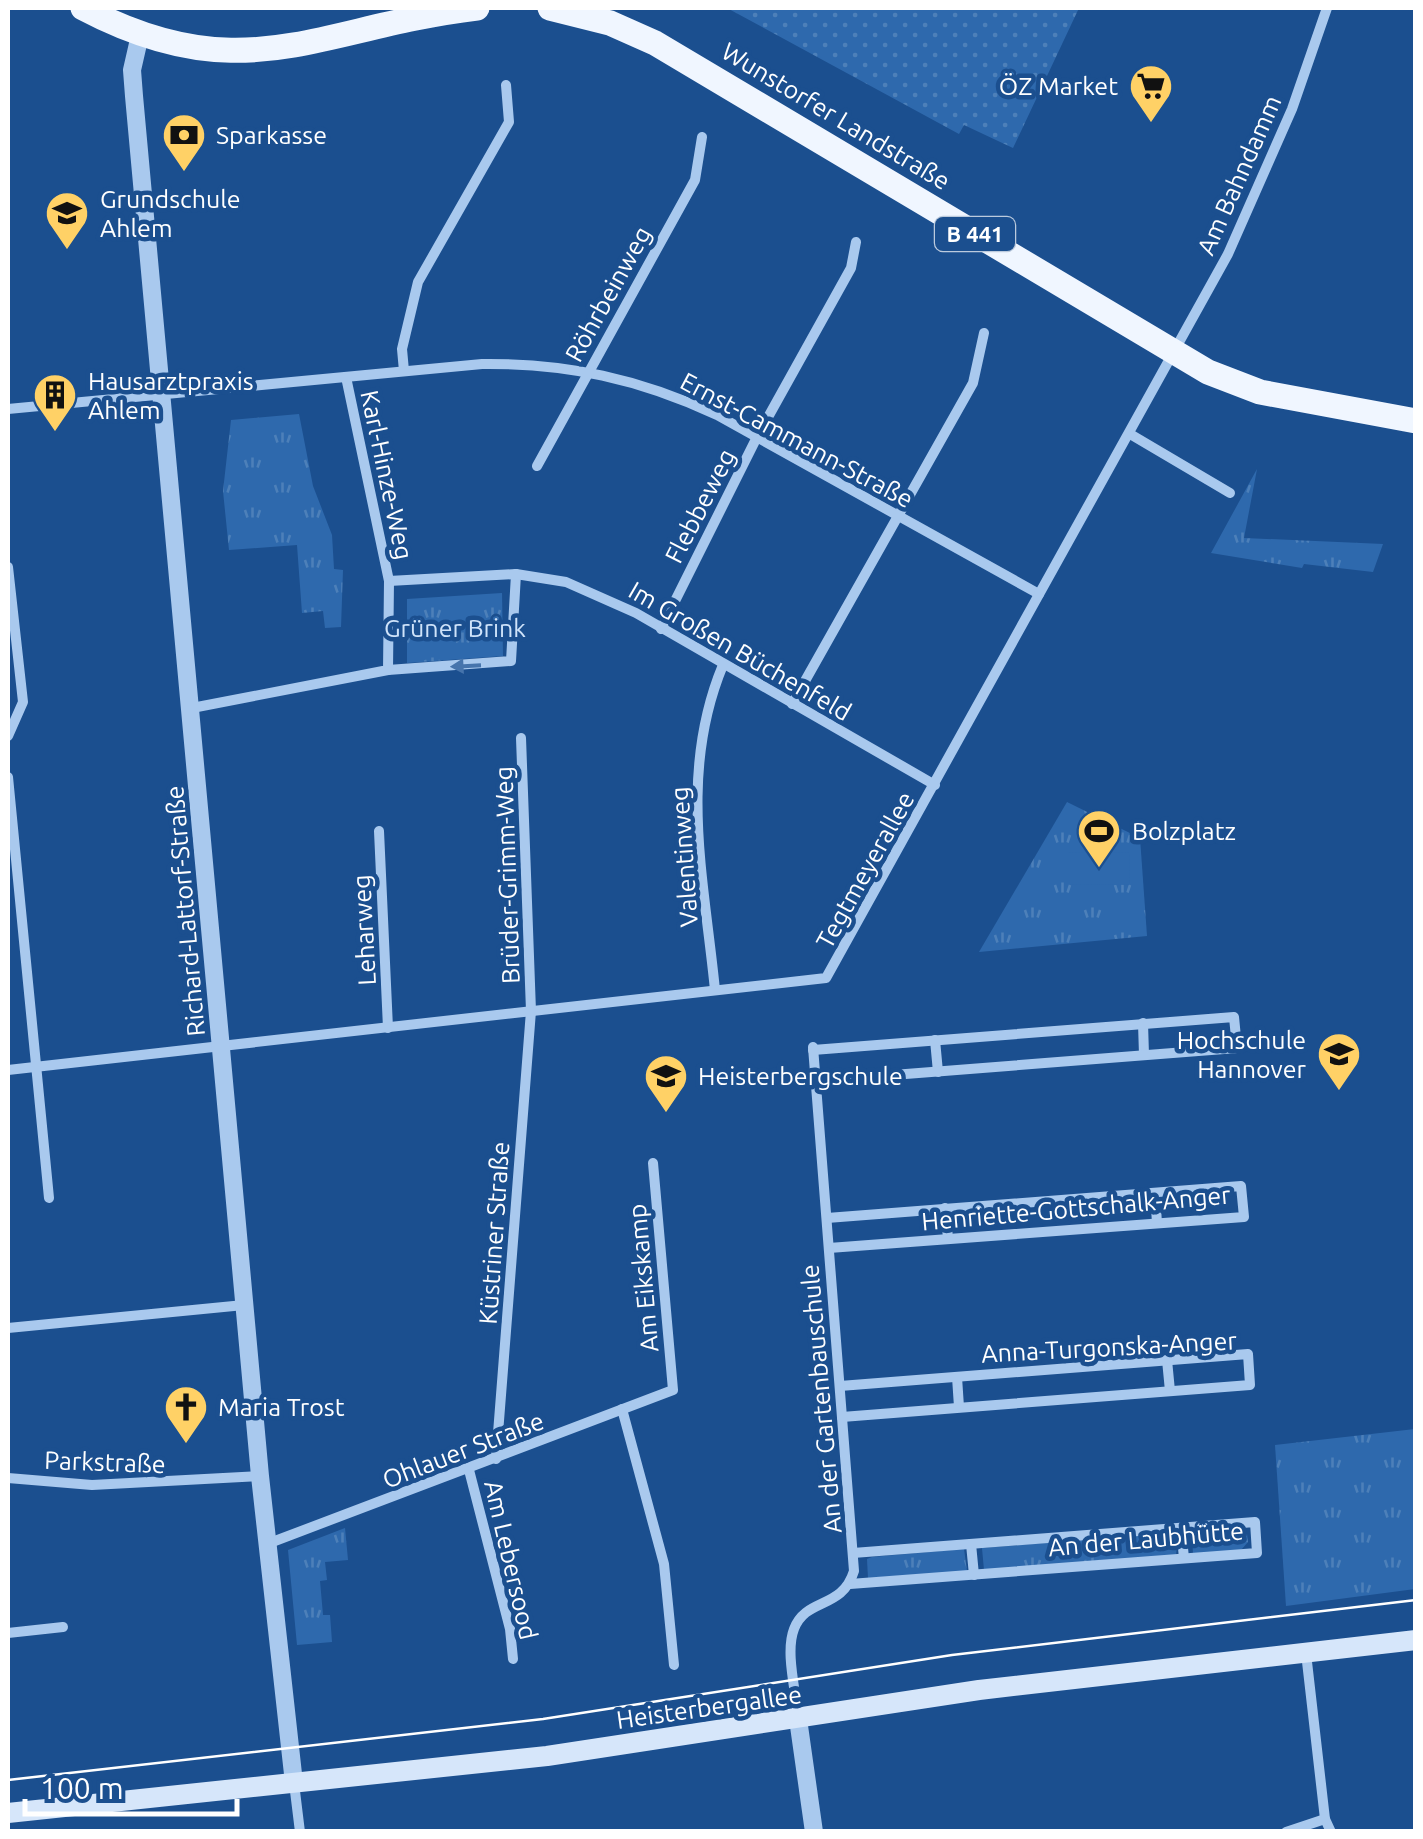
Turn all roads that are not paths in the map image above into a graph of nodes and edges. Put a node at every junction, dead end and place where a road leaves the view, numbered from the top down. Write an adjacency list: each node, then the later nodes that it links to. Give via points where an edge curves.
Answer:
1 (83, 8): 5 (main road)
2 (477, 8): 5 (main road, via 271,51 207,50)
3 (551, 8): 10 (main road, Wunstorfer Landstraße / B 441, via 656,43)
4 (1328, 8): 10 (street, Am Bahndamm, via 1249,210)
5 (140, 35): 14 (street, Richard-Lattorf-Straße, via 133,83)
6 (506, 85): 12 (street, via 509,122 418,282 402,349)
7 (702, 138): 11 (street, Röhrbeinweg, via 694,180)
8 (856, 242): 18 (street, Flebbeweg, via 850,268)
9 (984, 333): 21 (street, via 973,383)
10 (1174, 353): 16 (main road, Wunstorfer Landstraße / B 441, via 1260,392); 17 (street, Tegtmeyerallee)
11 (589, 370): 12 (street, Ernst-Cammann-Straße, via 518,364); 18 (street, Ernst-Cammann-Straße, via 672,394); 19 (street, Röhrbeinweg)
12 (404, 371): 13 (street, Ernst-Cammann-Straße)
13 (346, 377): 14 (street, Ernst-Cammann-Straße); 24 (street, Karl-Hinze-Weg)
14 (162, 394): 15 (street, Ernst-Cammann-Straße); 30 (street, Richard-Lattorf-Straße)
15 (8, 408)
16 (1416, 421)
17 (1130, 434): 20 (street); 25 (street, Tegtmeyerallee)
18 (758, 437): 21 (street, Ernst-Cammann-Straße); 26 (street, Flebbeweg)
19 (537, 466)
20 (1230, 493)
21 (898, 516): 25 (street, Ernst-Cammann-Straße); 29 (street)
22 (8, 566): 31 (street, via 23,702)
23 (516, 574): 24 (street, Im Großen Büchenfeld); 26 (street, Im Großen Büchenfeld, via 601,595); 28 (street, one-way to 28, via 511,661)
24 (389, 580): 28 (street)
25 (1039, 594): 34 (street, Tegtmeyerallee)
26 (661, 629): 27 (street, Im Großen Büchenfeld)
27 (723, 665): 29 (street, Im Großen Büchenfeld); 36 (street, Valentinweg, via 704,709 697,762 696,812)
28 (388, 670): 30 (street)
29 (792, 704): 34 (street, Im Großen Büchenfeld)
30 (192, 708): 41 (street, Richard-Lattorf-Straße)
31 (8, 736)
32 (522, 738): 37 (street, Brüder-Grimm-Weg)
33 (8, 777): 43 (street)
34 (934, 785): 36 (street, Tegtmeyerallee, via 826,978)
35 (379, 832): 39 (street, Leharweg)
36 (716, 990): 37 (street, Tegtmeyerallee)
37 (532, 1011): 39 (street, Tegtmeyerallee); 65 (street, Küstriner Straße)
38 (1143, 1023): 40 (street); 42 (street); 42 (street, via 1234,1017 1236,1048)
39 (388, 1028): 41 (street, Tegtmeyerallee)
40 (935, 1040): 45 (street); 46 (street, An der Gartenbauschule, via 813,1048)
41 (222, 1046): 43 (street, Tegtmeyerallee); 55 (street, Richard-Lattorf-Straße)
42 (1144, 1055): 45 (street)
43 (35, 1067): 44 (street, Tegtmeyerallee); 49 (street)
44 (8, 1070)
45 (938, 1072): 46 (street)
46 (816, 1081): 51 (street, An der Gartenbauschule)
47 (652, 1163): 60 (street, Am Eikskamp)
48 (1155, 1192): 50 (street, Henriette-Gottschalk-Anger); 52 (street); 52 (street, Henriette-Gottschalk-Anger, via 1240,1186 1244,1217)
49 (49, 1198)
50 (945, 1208): 51 (street, Henriette-Gottschalk-Anger); 53 (street)
51 (827, 1218): 54 (street, An der Gartenbauschule)
52 (1157, 1223): 53 (street, Henriette-Gottschalk-Anger)
53 (948, 1238): 54 (street, Henriette-Gottschalk-Anger)
54 (829, 1248): 59 (street, An der Gartenbauschule)
55 (244, 1304): 56 (street); 67 (street, Richard-Lattorf-Straße)
56 (8, 1328)
57 (1167, 1360): 58 (street, Anna-Turgonska-Anger); 61 (street); 61 (street, Anna-Turgonska-Anger, via 1248,1354 1250,1384)
58 (957, 1376): 59 (street, Anna-Turgonska-Anger); 62 (street)
59 (840, 1386): 64 (street, An der Gartenbauschule)
60 (673, 1390): 63 (street, Ohlauer Straße)
61 (1170, 1391): 62 (street, Anna-Turgonska-Anger)
62 (959, 1407): 64 (street, Anna-Turgonska-Anger)
63 (622, 1409): 65 (street, Ohlauer Straße); 81 (street, via 664,1564)
64 (842, 1417): 72 (street, An der Gartenbauschule)
65 (496, 1458): 66 (street, Ohlauer Straße)
66 (469, 1470): 70 (street, Ohlauer Straße); 80 (street, Am Lebersood)
67 (260, 1476): 68 (street, Parkstraße, via 92,1485); 70 (street, Richard-Lattorf-Straße)
68 (8, 1478)
69 (1181, 1528): 71 (street, An der Laubhütte); 73 (street); 73 (street, An der Laubhütte, via 1255,1522 1257,1552)
70 (268, 1544): 83 (street, Richard-Lattorf-Straße)
71 (972, 1544): 72 (street, An der Laubhütte); 74 (street)
72 (853, 1553): 75 (street, An der Gartenbauschule)
73 (1184, 1558): 74 (street, An der Laubhütte)
74 (974, 1575): 75 (street, An der Laubhütte)
75 (850, 1584): 82 (street, via 795,1626)
76 (63, 1628): 77 (street)
77 (8, 1633)
78 (1416, 1640): 79 (main road, Heisterbergallee)
79 (1306, 1654): 82 (main road, Heisterbergallee, via 979,1690); 85 (street)
80 (513, 1659)
81 (674, 1666)
82 (798, 1720): 83 (main road, Heisterbergallee); 87 (street)
83 (294, 1783): 84 (main road, Heisterbergallee); 86 (street)
84 (8, 1812)
85 (1325, 1820): 88 (street); 89 (street)
86 (300, 1832)
87 (814, 1832)
88 (1286, 1832)
89 (1331, 1832)

